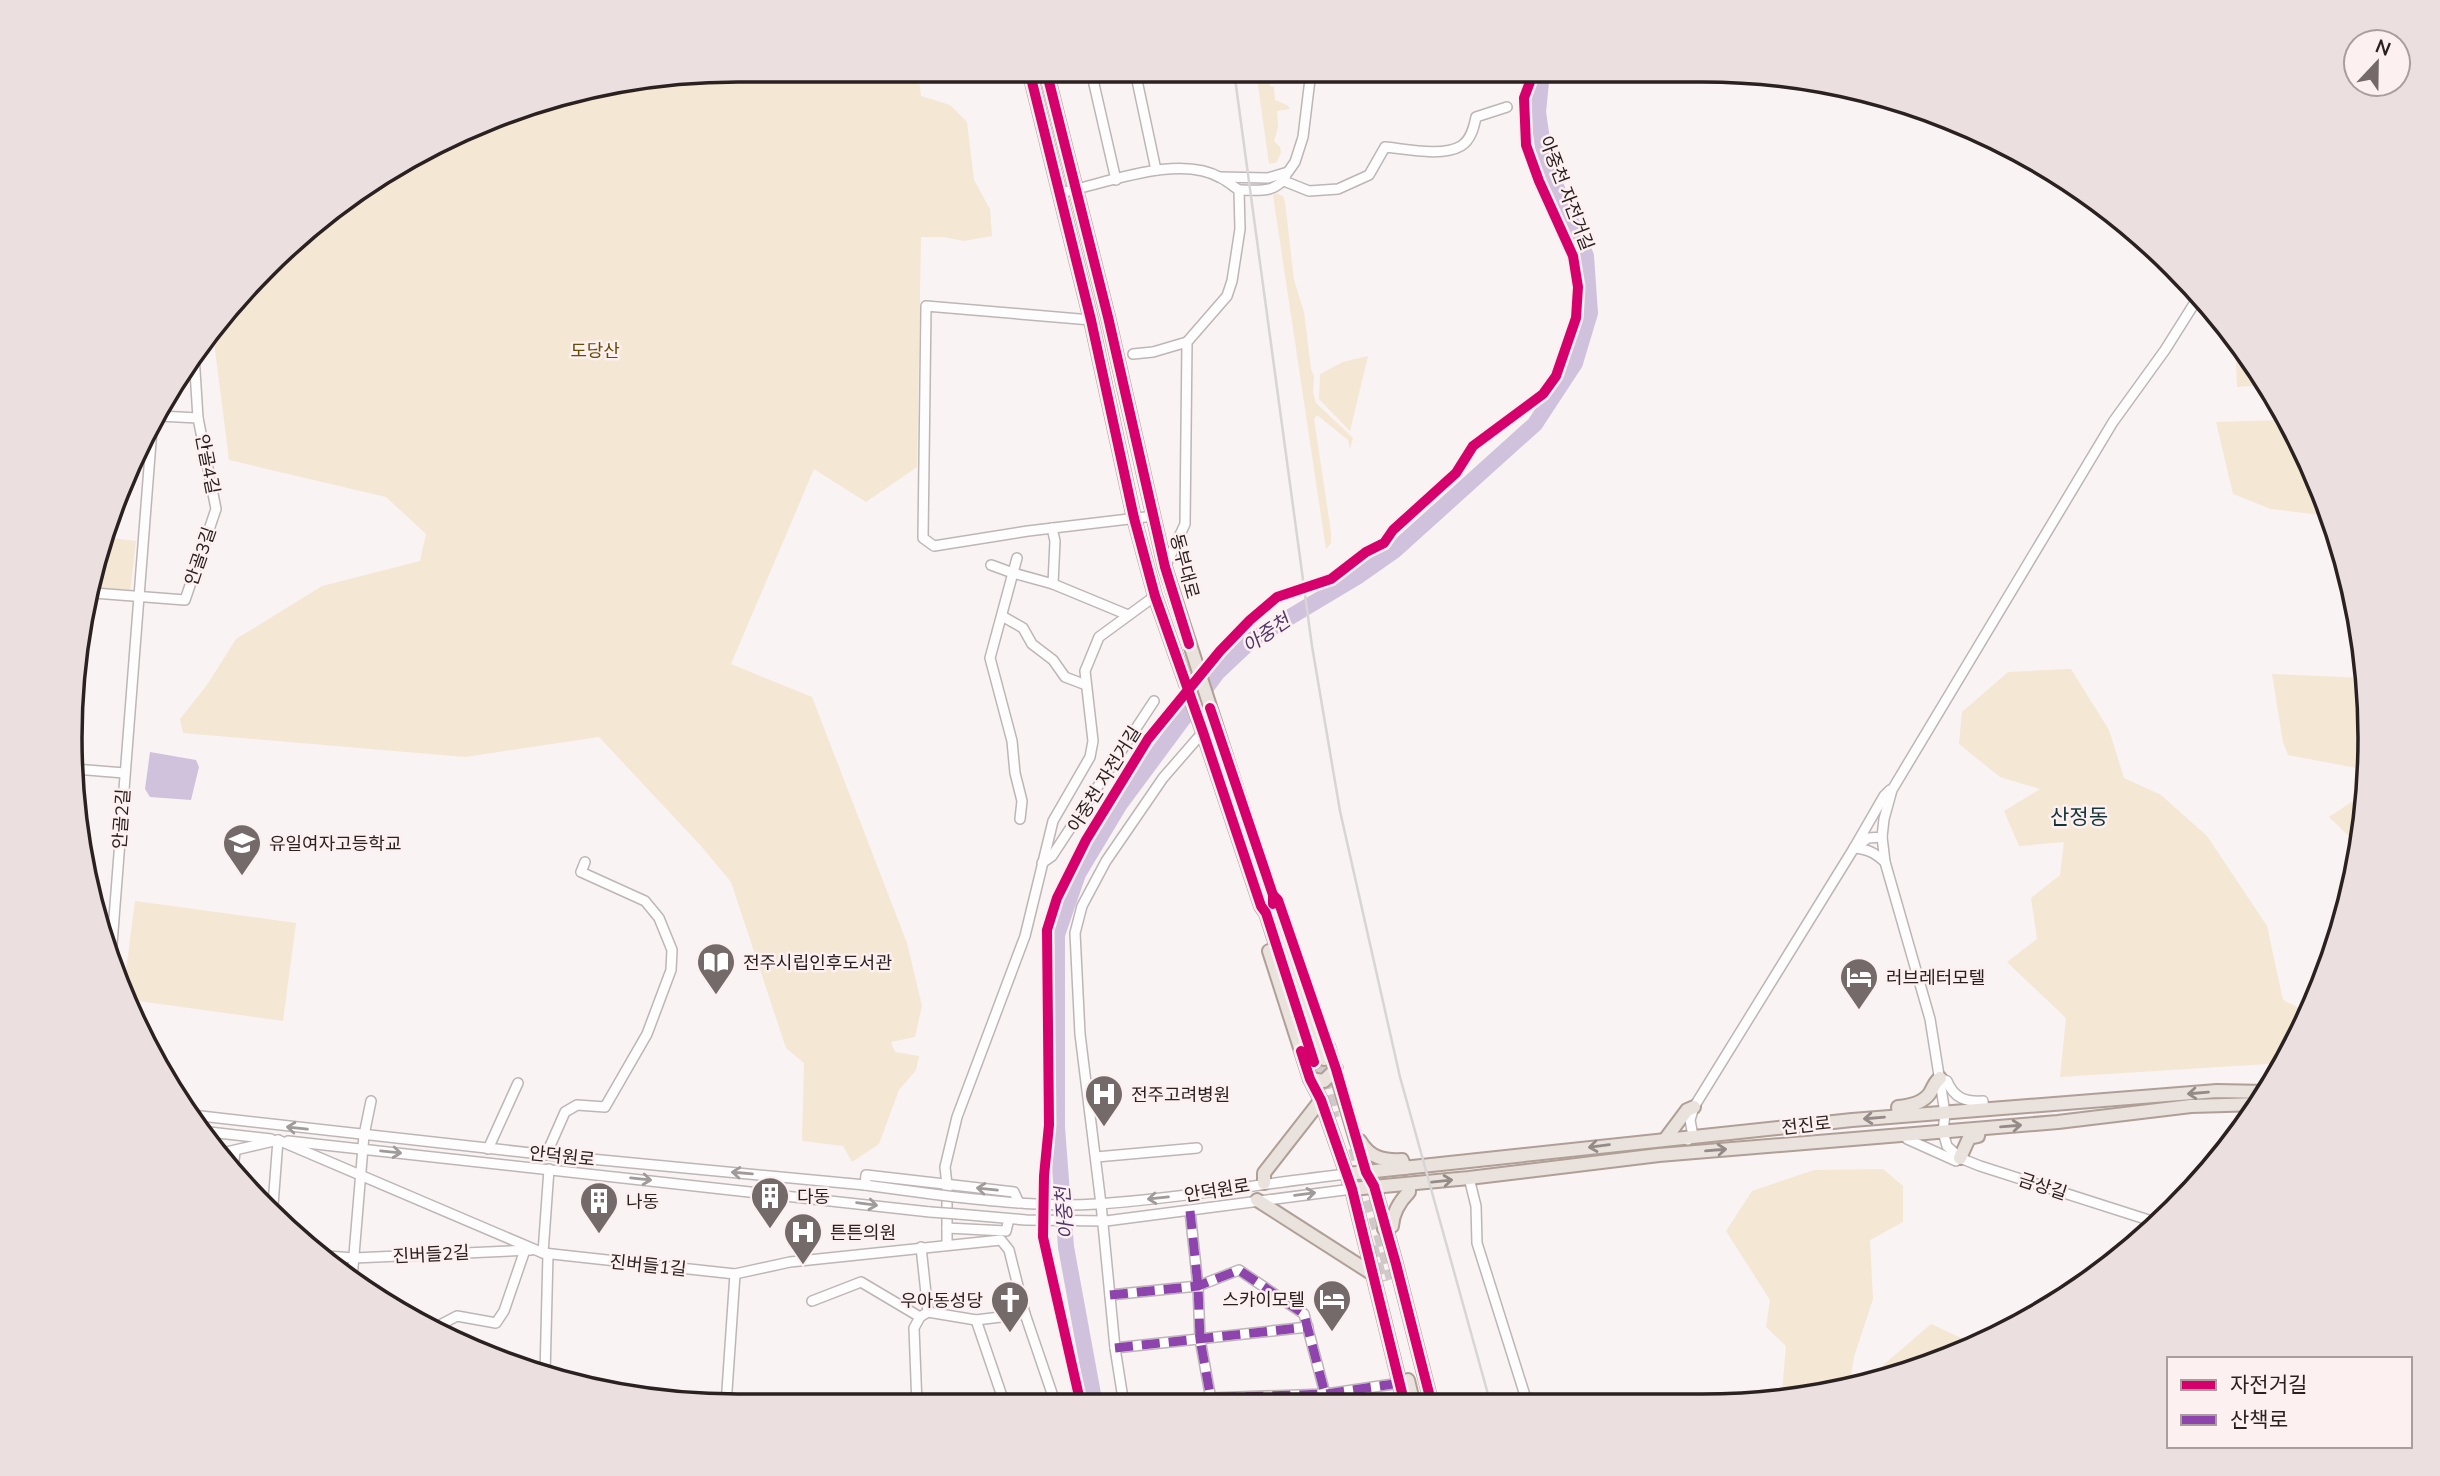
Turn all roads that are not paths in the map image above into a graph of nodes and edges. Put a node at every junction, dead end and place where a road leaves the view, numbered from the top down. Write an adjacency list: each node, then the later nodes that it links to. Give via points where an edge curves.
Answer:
1 (1032, 82): 13 (main road, 동부대로)
2 (1049, 82): 11 (main road, 동부대로)
3 (1094, 82): 10 (street)
4 (1137, 82): 7 (street)
5 (1310, 82): 8 (street, via 1303,137)
6 (1507, 107): 8 (street, via 1476,117 1473,132 1462,146 1437,152 1385,147 1369,175 1338,189 1309,191)
7 (1156, 170): 9 (street, via 1177,168); 10 (street)
8 (1286, 176): 9 (street); 12 (street, via 1277,188)
9 (1219, 177): 12 (street)
10 (1116, 180): 11 (street)
11 (1076, 190): 13 (street); 23 (main road, 동부대로)
12 (1239, 190): 16 (street, via 1240,229 1227,296)
13 (1060, 193): 15 (main road, 동부대로)
14 (2194, 305): 41 (street, via 2113,422)
15 (1091, 320): 24 (main road, 동부대로); 25 (street, via 926,306 923,538 934,546)
16 (1187, 342): 17 (street); 28 (street, via 1185,524)
17 (1133, 354)
18 (195, 371): 20 (street)
19 (167, 416): 20 (street, 안골4길)
20 (198, 418): 22 (street, 안골4길)
21 (150, 447): 32 (street)
22 (216, 509): 32 (street, 안골3길, via 185,600)
23 (1154, 516): 24 (street); 28 (main road, 동부대로)
24 (1134, 518): 25 (street); 33 (main road, 동부대로)
25 (1052, 528): 30 (street)
26 (1017, 558): 29 (street)
27 (991, 565): 29 (street)
28 (1165, 567): 48 (main road, 동부대로)
29 (1013, 573): 30 (street); 35 (street)
30 (1053, 584): 34 (street)
31 (99, 593): 32 (street, 안골3길)
32 (138, 596): 40 (street, 안골2길)
33 (1155, 596): 34 (street); 38 (main road, 동부대로)
34 (1128, 615): 36 (street, via 1099,637 1085,671)
35 (1002, 616): 36 (street, via 1023,628 1061,674); 42 (street, via 990,658 1013,741 1022,801)
36 (1086, 685): 47 (street, via 1093,741 1090,757 1053,821)
37 (1154, 701): 47 (street, via 1052,856)
38 (1201, 728): 49 (main road, 동부대로); 80 (street, via 1106,861 1082,906 1075,933 1080,1034)
39 (83, 770): 40 (street, 안골2길)
40 (124, 773): 50 (street, 안골2길)
41 (1892, 790): 43 (street); 44 (street)
42 (1020, 819)
43 (1882, 837): 44 (street, via 1868,838); 46 (street)
44 (1854, 848): 46 (street, via 1874,852); 59 (street)
45 (585, 862): 78 (street, via 582,872 650,906 672,950 671,970 647,1034 605,1107 577,1105 565,1112)
46 (1885, 862): 52 (street, via 1930,1019)
47 (1042, 863): 92 (street, via 1025,936 947,1149)
48 (1273, 895): 49 (main road, 동부대로, via 1319,1061); 51 (main road)
49 (1261, 906): 53 (main road, via 1271,957)
50 (113, 934)
51 (1336, 1069): 53 (main road, via 1324,1081); 72 (main road)
52 (1940, 1078): 60 (street, via 1959,1098 1983,1101); 61 (street); 63 (main road, via 1927,1097 1913,1106 1898,1107)
53 (1310, 1079): 56 (main road)
54 (518, 1083): 75 (street)
55 (2254, 1092): 60 (main road, 전진로, one-way to 60)
56 (1321, 1100): 86 (main road); 89 (main road, via 1264,1173)
57 (371, 1101): 67 (street)
58 (2245, 1104): 64 (main road, 전진로, one-way to 58)
59 (1693, 1107): 69 (street); 70 (main road)
60 (1984, 1110): 61 (main road, 전진로)
61 (1945, 1113): 63 (main road, 전진로); 66 (street)
62 (203, 1116): 67 (street, 안덕원로, one-way to 62)
63 (1899, 1116): 69 (main road, 전진로, one-way to 69)
64 (1979, 1129): 66 (main road, 전진로); 82 (main road)
65 (214, 1132): 71 (street, 안덕원로)
66 (1943, 1132): 68 (main road, 전진로); 82 (street, via 1947,1146)
67 (364, 1135): 74 (street); 75 (street, 안덕원로)
68 (1906, 1135): 81 (main road, 전진로, one-way to 68); 82 (street, 금상길, via 1930,1151 1956,1161)
69 (1693, 1136): 70 (main road, 전진로); 81 (street, via 1683,1144 1640,1149)
70 (1666, 1138): 83 (main road, 전진로, one-way to 83)
71 (278, 1140): 74 (street, 안덕원로); 76 (street); 87 (street, 진버들1길); 96 (street)
72 (1356, 1140): 83 (main road, via 1385,1161 1402,1160); 85 (main road)
73 (1197, 1148): 80 (street)
74 (364, 1149): 84 (street, 안덕원로, one-way to 84); 87 (street)
75 (488, 1149): 78 (street, 안덕원로)
76 (235, 1152): 77 (street); 79 (street)
77 (231, 1153)
78 (546, 1155): 91 (street, 안덕원로, one-way to 78)
79 (234, 1157)
80 (1096, 1157): 98 (street)
81 (1640, 1157): 88 (main road, 전진로)
82 (1960, 1158): 101 (street, 금상길)
83 (1405, 1168): 85 (main road, 전진로)
84 (549, 1169): 100 (street, 안덕원로, one-way to 100, bridge); 108 (street)
85 (1366, 1172): 86 (main road, 전진로); 93 (main road)
86 (1347, 1174): 89 (street, 안덕원로); 94 (main road)
87 (362, 1177): 108 (street, 진버들1길); 110 (street)
88 (1469, 1178): 90 (main road, 전진로, one-way to 88); 138 (street, via 1476,1206 1477,1243)
89 (1264, 1183): 98 (street, 안덕원로, one-way to 98)
90 (1409, 1184): 93 (main road, 전진로); 104 (main road, via 1392,1226)
91 (864, 1185): 92 (street, via 866,1175); 97 (street, 안덕원로, bridge)
92 (947, 1185): 97 (street, one-way to 92, via 1014,1192); 103 (street)
93 (1374, 1186): 94 (main road, 전진로); 104 (main road)
94 (1352, 1189): 95 (street, 안덕원로, one-way to 94); 114 (main road)
95 (1257, 1200): 99 (street, 안덕원로); 114 (main road)
96 (273, 1201)
97 (1022, 1204): 98 (street, 안덕원로)
98 (1101, 1204): 102 (street)
99 (1190, 1211): 102 (street, 안덕원로); 115 (street)
100 (1009, 1219): 102 (street, 안덕원로); 103 (street, via 1006,1231)
101 (2147, 1219)
102 (1097, 1221): 116 (street)
103 (947, 1228): 105 (street)
104 (1384, 1229): 111 (main road)
105 (947, 1244): 106 (street, 진버들1길); 119 (street, 진버들1길, via 1001,1240 1009,1250)
106 (921, 1247): 113 (street, 진버들1길, via 790,1262); 118 (street)
107 (525, 1250): 108 (street, 진버들2길); 110 (street, 진버들2길); 121 (street, via 496,1323 457,1316)
108 (543, 1252): 113 (street, 진버들1길); 125 (street)
109 (338, 1257): 110 (street, 진버들2길)
110 (354, 1258): 112 (street)
111 (1396, 1264): 114 (main road, via 1382,1263); 137 (main road)
112 (353, 1268)
113 (736, 1275): 127 (street)
114 (1382, 1278): 126 (main road); 135 (main road); 136 (main road)
115 (1198, 1286): 116 (street); 122 (street, via 1239,1270 1304,1314); 123 (street)
116 (1111, 1296): 124 (street)
117 (811, 1301): 118 (street, via 860,1282)
118 (923, 1314): 120 (street); 128 (street, via 914,1328)
119 (1025, 1314): 120 (street); 130 (street)
120 (976, 1320): 129 (street)
121 (443, 1323)
122 (1308, 1327): 123 (street); 133 (street)
123 (1200, 1339): 124 (street); 132 (street)
124 (1115, 1348): 131 (street)
125 (545, 1364)
126 (1400, 1383): 133 (street); 134 (main road)
127 (727, 1393)
128 (917, 1394)
129 (1001, 1394)
130 (1052, 1394)
131 (1122, 1394)
132 (1210, 1394)
133 (1326, 1394)
134 (1402, 1394)
135 (1411, 1394)
136 (1421, 1394)
137 (1429, 1394)
138 (1525, 1394)

